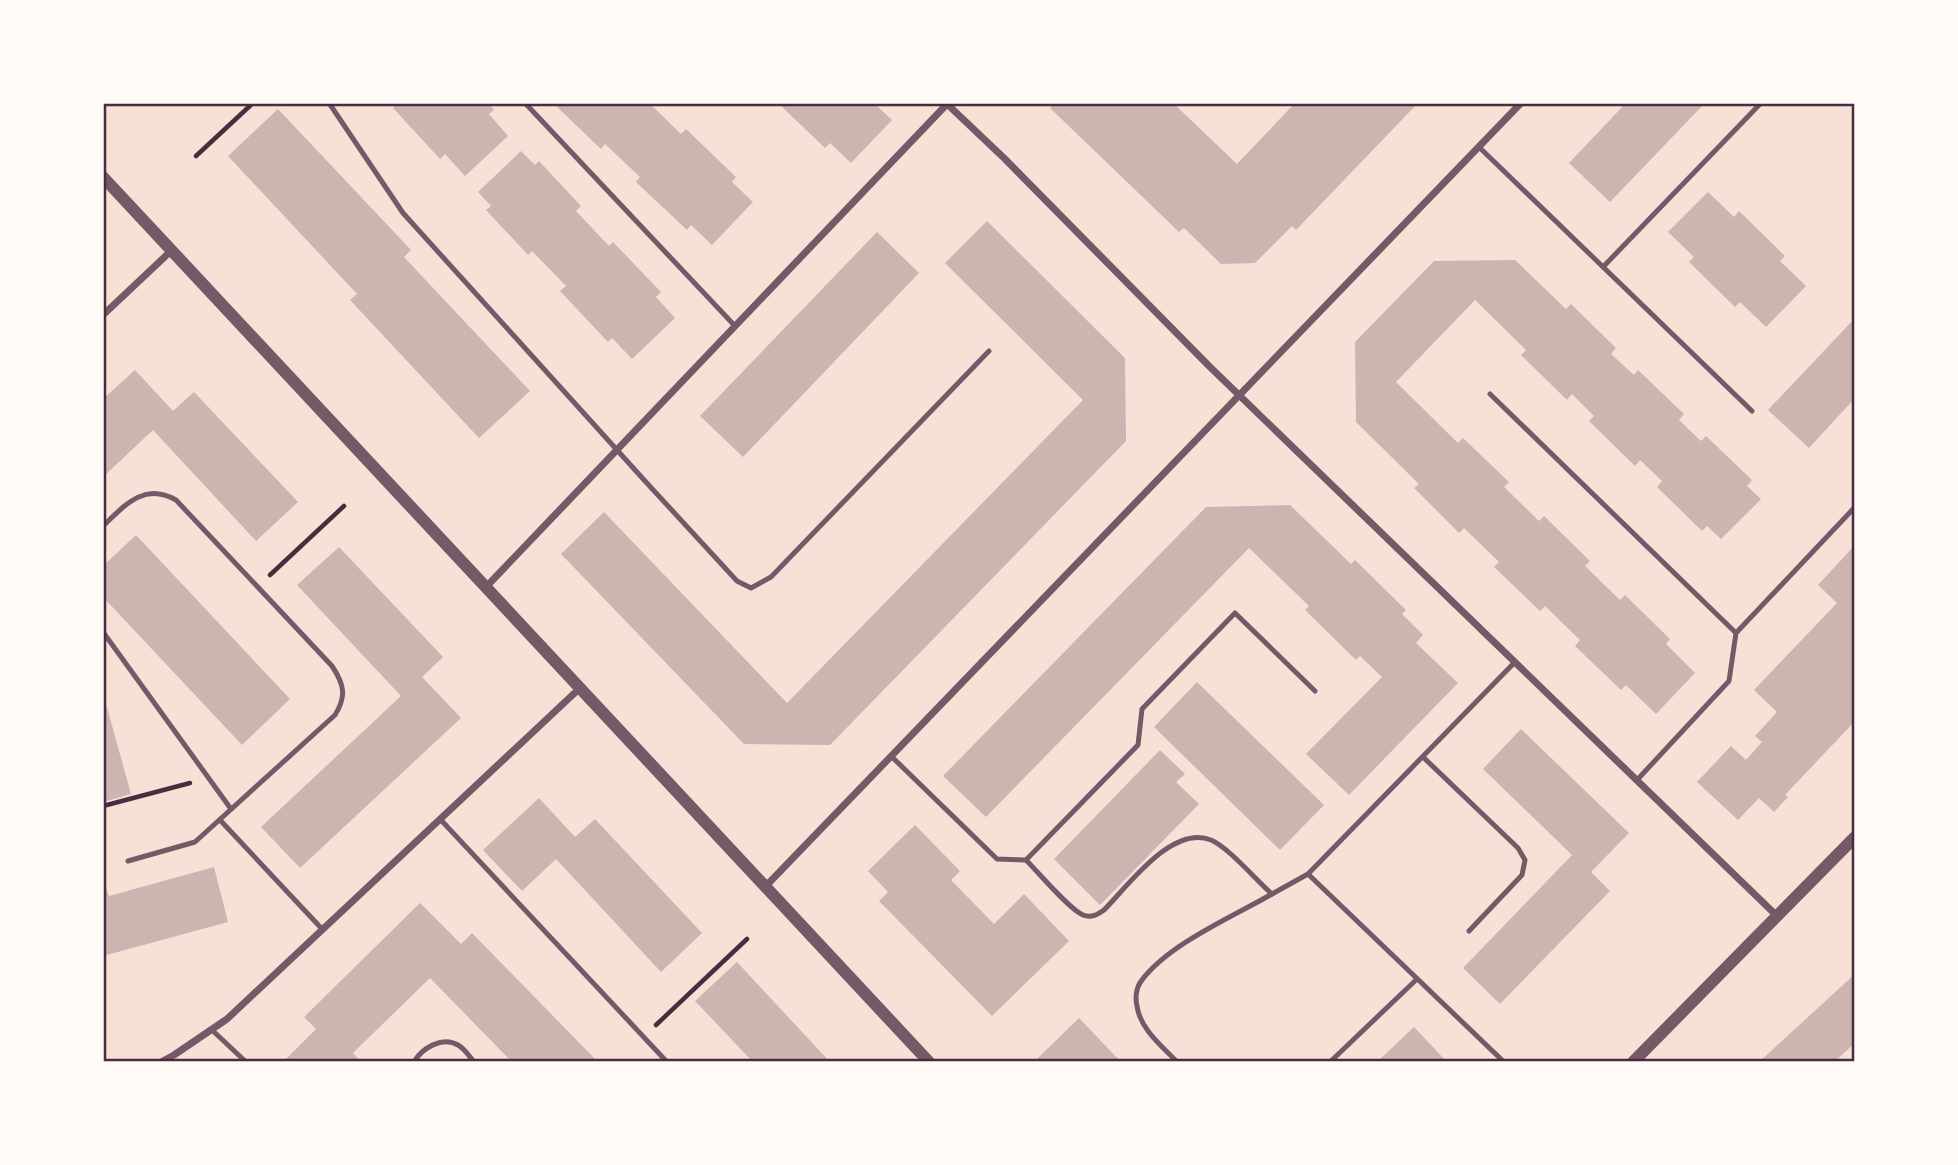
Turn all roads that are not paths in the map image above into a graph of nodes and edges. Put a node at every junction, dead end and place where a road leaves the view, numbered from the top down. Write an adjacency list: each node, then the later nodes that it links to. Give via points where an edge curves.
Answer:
1 (329, 103): 16 (lane, via 403,213)
2 (525, 103): 11 (lane)
3 (1521, 103): 6 (street)
4 (1761, 103): 9 (lane)
5 (946, 104): 11 (street); 14 (street)
6 (1479, 147): 9 (lane); 14 (street)
7 (103, 177): 8 (street)
8 (172, 250): 10 (street); 19 (street)
9 (1603, 267): 15 (lane)
10 (103, 315)
11 (735, 326): 16 (street)
12 (989, 351): 16 (lane, via 771,577 751,588 737,580)
13 (1490, 394): 21 (lane)
14 (1239, 396): 22 (street); 25 (street)
15 (1752, 411)
16 (617, 449): 19 (street)
17 (1855, 507): 21 (lane)
18 (103, 526): 28 (lane, via 140,496 154,493 176,500 338,676 344,695 335,715)
19 (487, 586): 23 (street)
20 (103, 632): 28 (lane)
21 (1736, 633): 27 (lane, via 1729,681)
22 (1515, 662): 26 (lane); 27 (street)
23 (581, 687): 29 (street); 35 (street)
24 (1315, 691): 32 (lane, via 1235,613 1142,709 1138,745)
25 (891, 756): 32 (lane, via 997,859); 35 (street)
26 (1423, 757): 34 (lane); 39 (lane, via 1525,860 1522,875)
27 (1637, 780): 37 (street)
28 (231, 809): 30 (lane)
29 (440, 819): 38 (street); 46 (lane)
30 (220, 820): 33 (lane, via 195,842); 38 (lane)
31 (1855, 836): 37 (street)
32 (1026, 860): 36 (lane, via 1083,915 1097,915 1165,848 1197,837 1212,840)
33 (128, 862)
34 (1308, 874): 36 (lane); 40 (lane)
35 (765, 887): 47 (street)
36 (1272, 894): 48 (lane, via 1173,950 1140,981 1136,993 1141,1020)
37 (1776, 915): 51 (street)
38 (323, 929): 41 (street)
39 (1469, 931)
40 (1417, 979): 49 (lane); 50 (lane)
41 (212, 1030): 42 (street); 43 (lane)
42 (161, 1062)
43 (246, 1062)
44 (414, 1062): 45 (lane, via 426,1048 449,1041)
45 (474, 1062)
46 (667, 1062)
47 (929, 1062)
48 (1177, 1062)
49 (1331, 1062)
50 (1504, 1062)
51 (1633, 1062)

